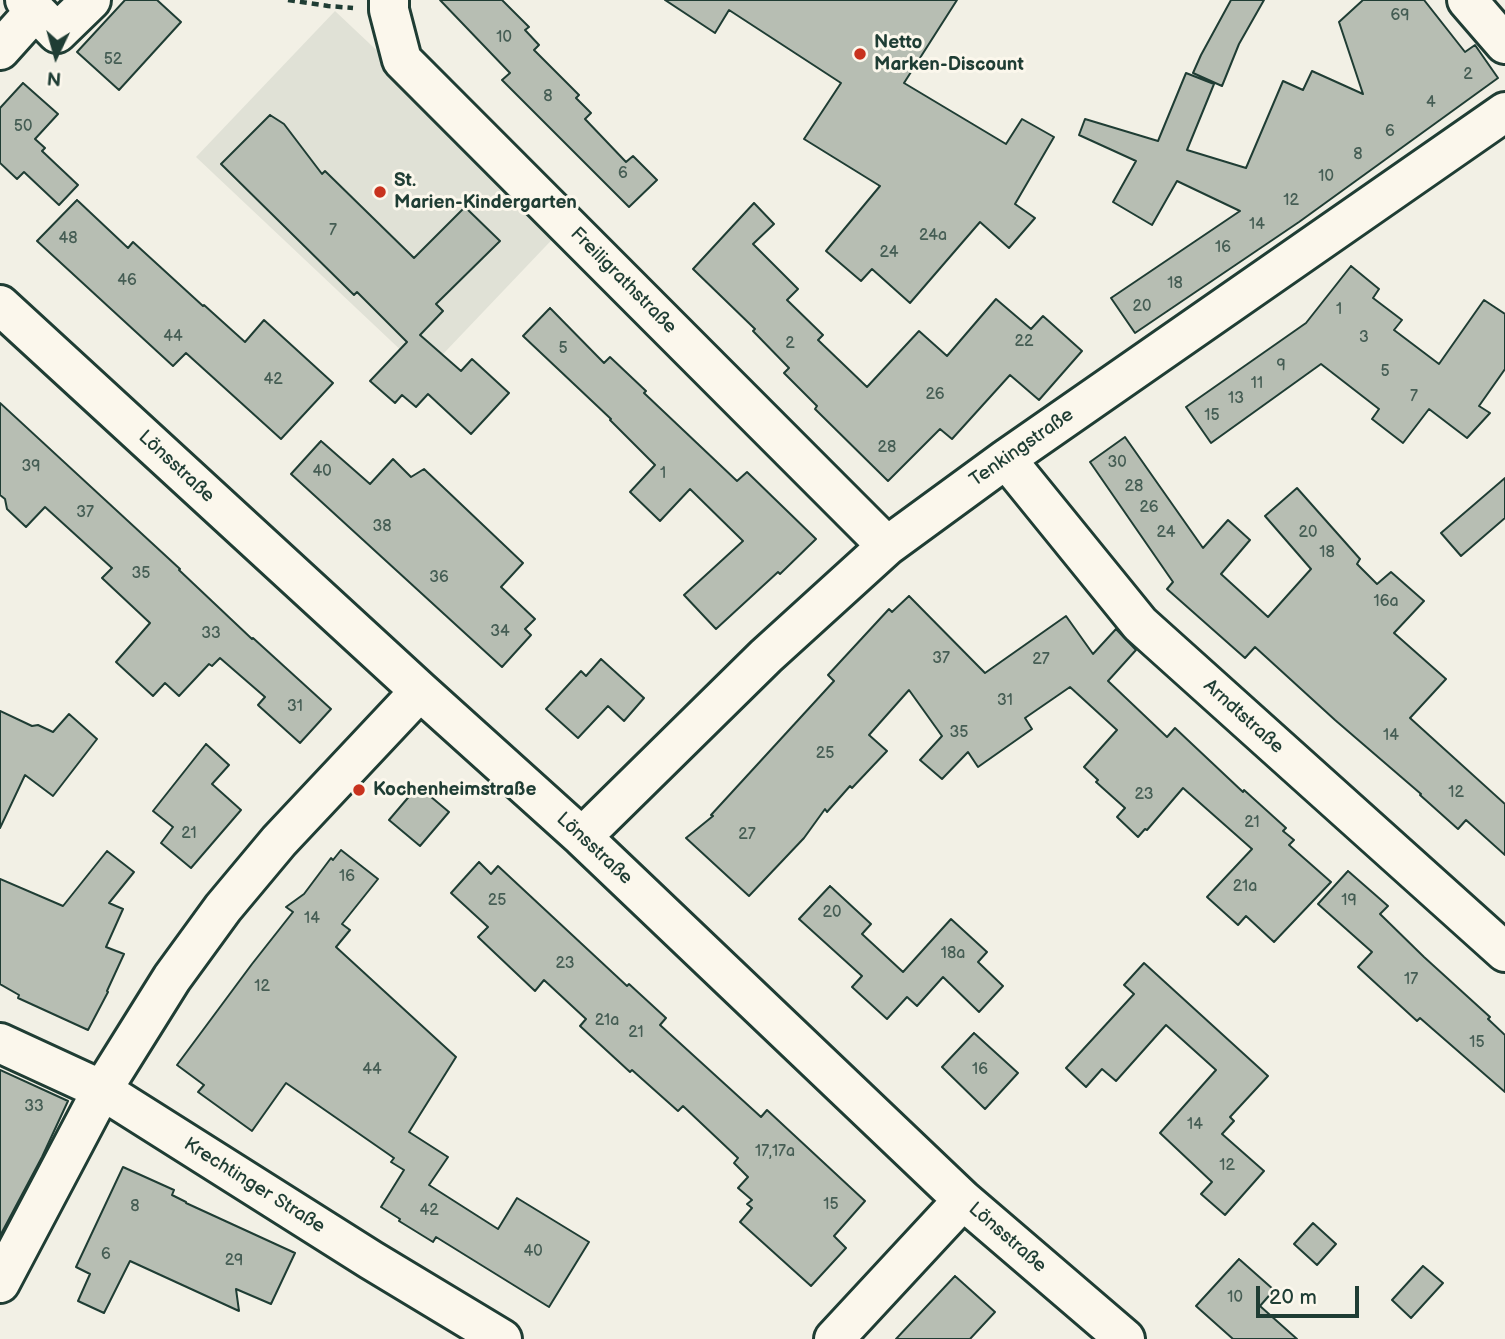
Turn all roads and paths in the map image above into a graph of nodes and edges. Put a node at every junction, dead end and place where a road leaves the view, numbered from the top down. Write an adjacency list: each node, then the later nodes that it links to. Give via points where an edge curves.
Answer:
1 (91, 0): 5 (street, via 57,33)
2 (288, 0): 4 (path, via 328,6)
3 (1467, 0): 6 (street)
4 (389, 5): 11 (street, Freiligrathstraße, via 402,60)
5 (30, 6): 7 (street)
6 (1505, 44)
7 (0, 50)
8 (1505, 112): 10 (street, Tenkingstraße)
9 (0, 305): 12 (street, Lönsstraße)
10 (1006, 459): 11 (street, Tenkingstraße); 14 (street, Arndtstraße, via 1140,624)
11 (887, 546): 13 (street, Tenkingstraße, via 766,656)
12 (420, 691): 13 (street, Lönsstraße); 16 (street, via 279,841 223,908 172,978)
13 (582, 836): 17 (street, Lönsstraße)
14 (1505, 952)
15 (0, 1043): 16 (street, Krechtinger Straße)
16 (102, 1090): 18 (street); 19 (street, Krechtinger Straße)
17 (963, 1199): 20 (street); 21 (street, Lönsstraße)
18 (0, 1283)
19 (502, 1339)
20 (834, 1339)
21 (1125, 1339)

